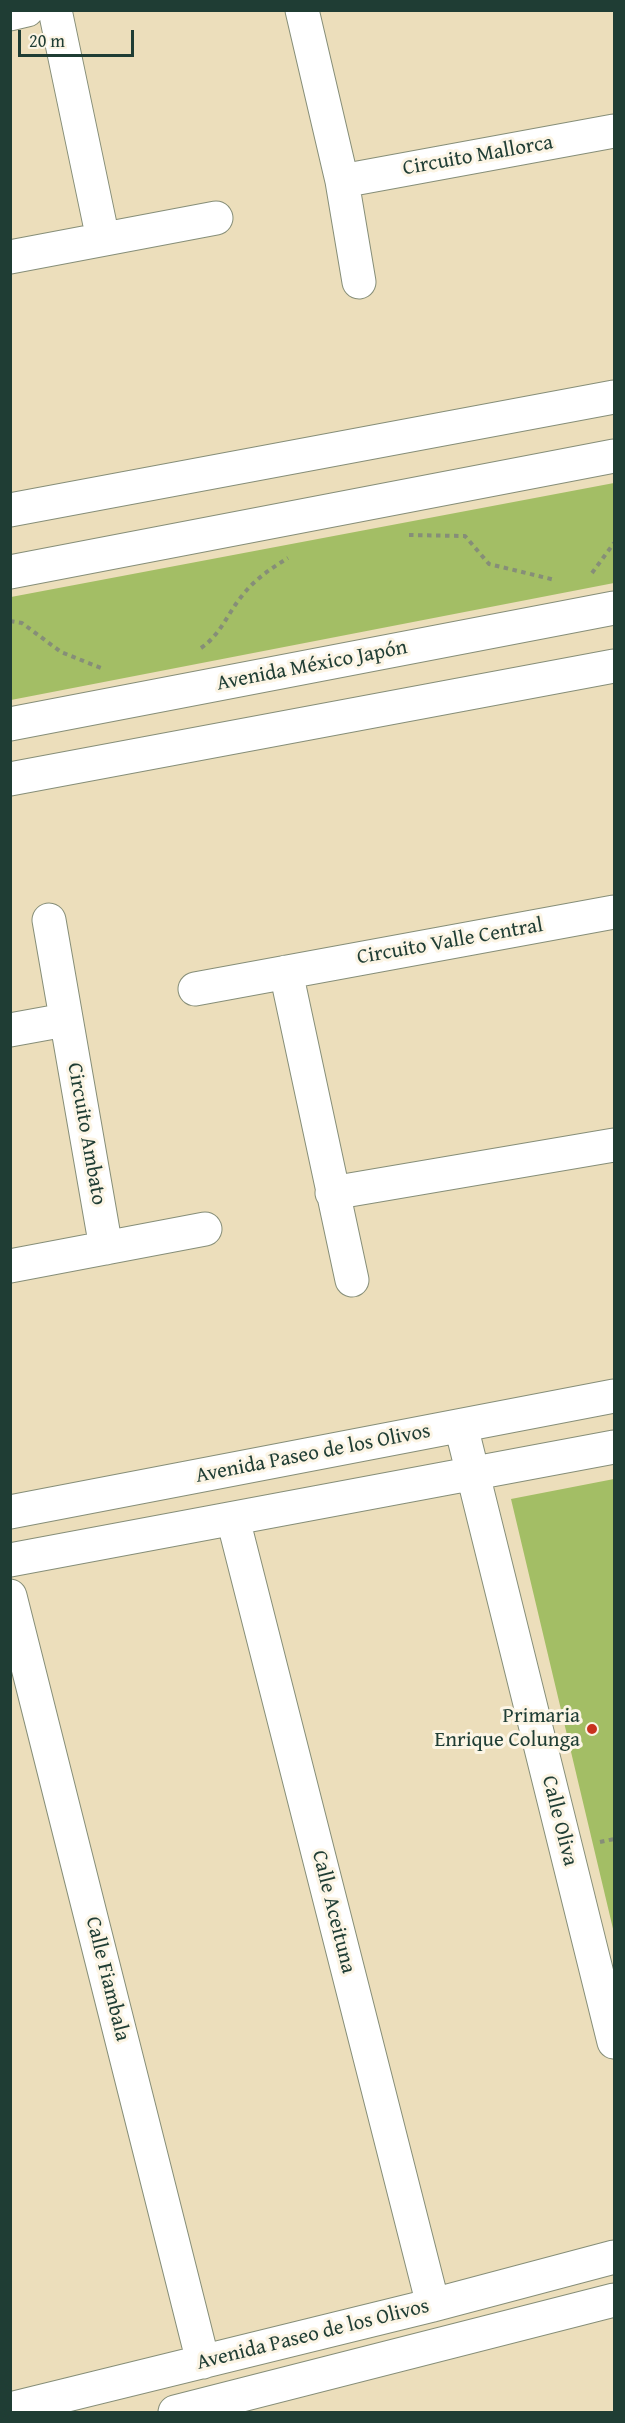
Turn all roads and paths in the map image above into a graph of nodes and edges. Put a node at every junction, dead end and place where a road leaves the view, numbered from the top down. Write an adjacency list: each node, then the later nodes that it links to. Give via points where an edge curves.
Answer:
1 (27, 10): 4 (street)
2 (55, 10): 8 (street)
3 (302, 10): 6 (street)
4 (10, 14)
5 (615, 131): 6 (street, Circuito Mallorca)
6 (342, 181): 10 (street)
7 (216, 218): 8 (street)
8 (103, 239): 9 (street)
9 (10, 257)
10 (359, 282)
11 (615, 397): 13 (street)
12 (615, 456): 17 (street)
13 (10, 510)
14 (404, 536): 18 (path, via 465,536 489,564)
15 (615, 543): 19 (path)
16 (295, 553): 22 (path, via 260,576 214,639)
17 (10, 572)
18 (558, 580)
19 (586, 581)
20 (615, 608): 25 (street, Avenida México Japón)
21 (10, 621): 24 (path, via 22,623 61,652)
22 (197, 651)
23 (615, 666): 26 (street)
24 (107, 671)
25 (10, 724)
26 (10, 779)
27 (615, 912): 29 (street, Circuito Valle Central)
28 (49, 920): 31 (street, Circuito Ambato)
29 (286, 972): 30 (street, Circuito Valle Central); 34 (street)
30 (195, 989)
31 (65, 1020): 32 (street); 36 (street, Circuito Ambato)
32 (10, 1030)
33 (615, 1145): 34 (street)
34 (332, 1193): 38 (street)
35 (205, 1229): 36 (street)
36 (106, 1248): 37 (street)
37 (10, 1266)
38 (352, 1280)
39 (615, 1396): 40 (street, Avenida Paseo de los Olivos)
40 (461, 1426): 42 (street, Calle Oliva); 43 (street, Avenida Paseo de los Olivos)
41 (615, 1447): 42 (street)
42 (472, 1474): 44 (street); 47 (street, Calle Oliva)
43 (10, 1512)
44 (233, 1519): 45 (street); 50 (street, Calle Aceituna)
45 (10, 1560)
46 (10, 1596): 51 (street, Calle Fiambala)
47 (615, 2042)
48 (615, 2257): 50 (street, Avenida Paseo de los Olivos)
49 (615, 2300): 53 (street, Avenida Paseo de los Olivos)
50 (434, 2305): 51 (street, Avenida Paseo de los Olivos)
51 (203, 2362): 52 (street, Avenida Paseo de los Olivos)
52 (10, 2409)
53 (175, 2412)

